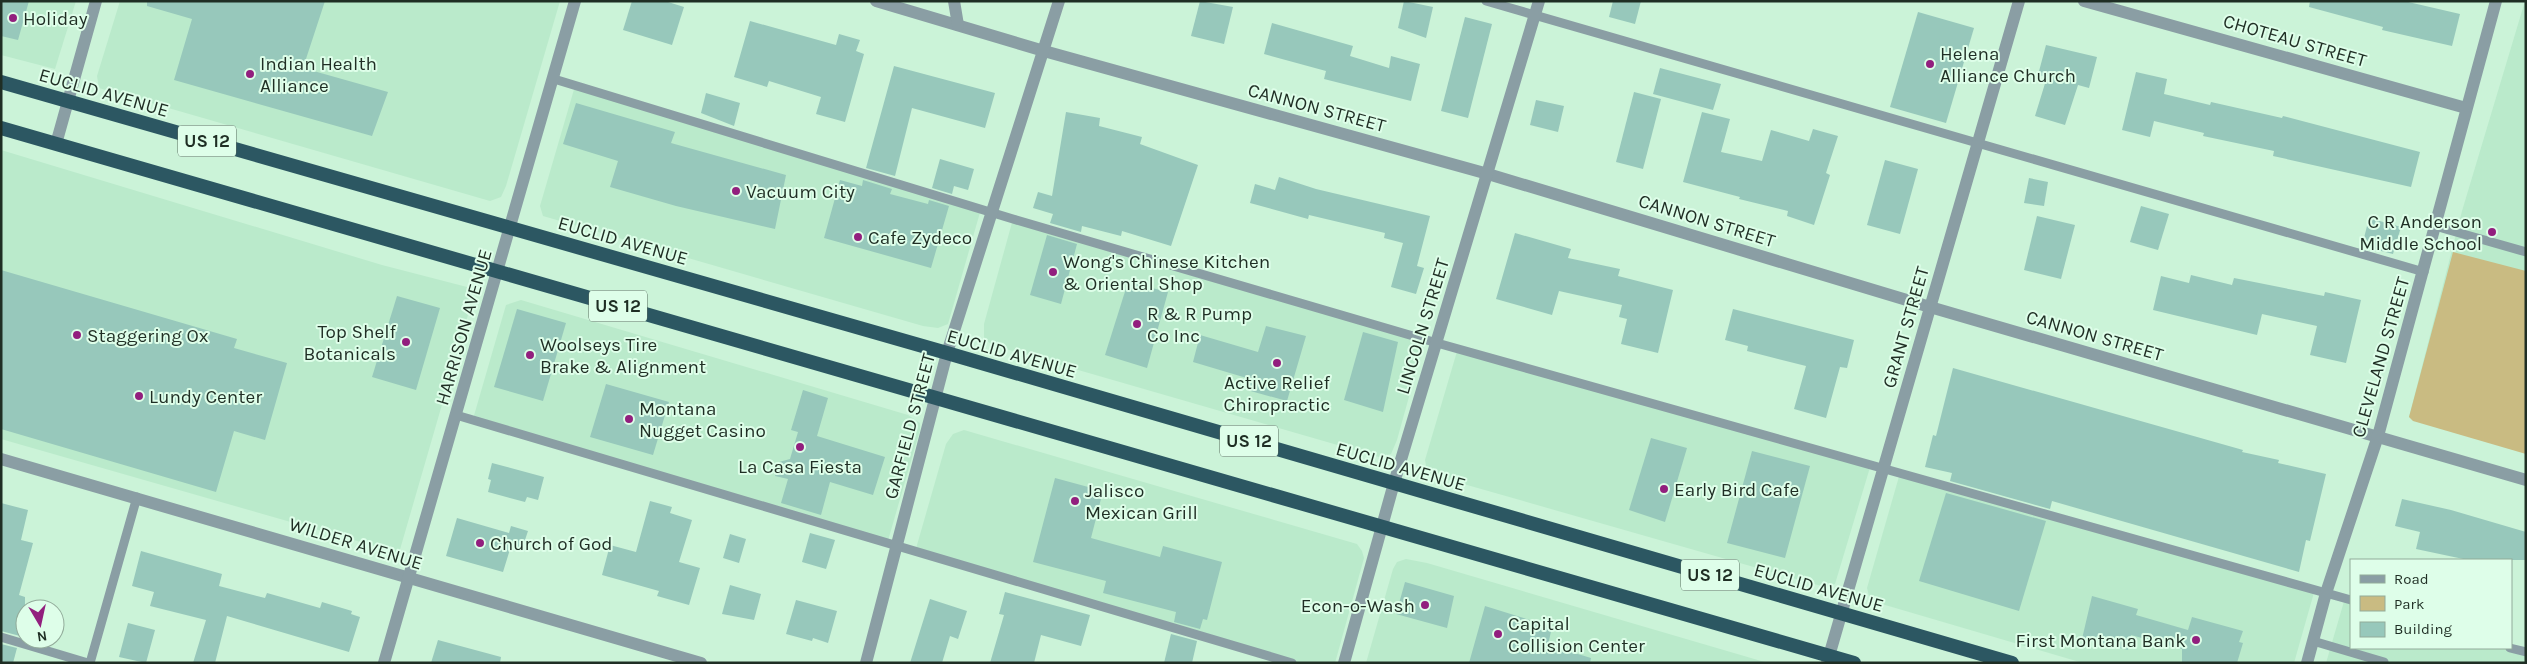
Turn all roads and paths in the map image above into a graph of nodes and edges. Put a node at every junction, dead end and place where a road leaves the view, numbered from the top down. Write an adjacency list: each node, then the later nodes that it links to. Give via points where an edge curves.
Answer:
1 (96, 1): 16 (street)
2 (575, 1): 14 (street, HARRISON AVENUE)
3 (876, 1): 12 (street, CANNON STREET)
4 (954, 1): 12 (street)
5 (1059, 1): 13 (street, GARFIELD STREET)
6 (1486, 1): 11 (lane)
7 (1539, 1): 11 (street, LINCOLN STREET)
8 (2019, 1): 19 (street, GRANT STREET)
9 (2084, 1): 17 (street, CHOTEAU STREET)
10 (2496, 1): 17 (street, CLEVELAND STREET)
11 (1535, 15): 19 (lane); 21 (street, LINCOLN STREET)
12 (958, 25): 13 (street, CANNON STREET)
13 (1044, 52): 21 (street, CANNON STREET); 22 (street, GARFIELD STREET)
14 (554, 79): 22 (lane); 24 (street, HARRISON AVENUE)
15 (1, 82): 16 (highway, EUCLID AVENUE / US 12)
16 (68, 101): 20 (street); 24 (highway, EUCLID AVENUE / US 12)
17 (2466, 108): 23 (street, CLEVELAND STREET)
18 (1, 128): 20 (highway, US 12)
19 (1978, 143): 27 (lane); 28 (street, GRANT STREET)
20 (56, 144): 26 (highway, US 12)
21 (1488, 174): 28 (street, CANNON STREET); 29 (street, LINCOLN STREET)
22 (992, 213): 29 (lane); 30 (street, GARFIELD STREET)
23 (2435, 226): 25 (lane); 27 (street, CLEVELAND STREET)
24 (512, 228): 26 (street, HARRISON AVENUE); 30 (highway, EUCLID AVENUE / US 12)
25 (2526, 252)
26 (498, 271): 31 (highway, US 12); 32 (street, HARRISON AVENUE)
27 (2424, 272): 33 (street, CLEVELAND STREET)
28 (1930, 307): 33 (street, CANNON STREET); 35 (street, GRANT STREET)
29 (1437, 342): 35 (lane); 37 (street, LINCOLN STREET)
30 (947, 353): 31 (street, GARFIELD STREET); 37 (highway, EUCLID AVENUE / US 12)
31 (935, 397): 39 (highway, US 12); 40 (street, GARFIELD STREET)
32 (456, 415): 40 (lane); 41 (street, HARRISON AVENUE)
33 (2378, 436): 36 (street, CANNON STREET); 42 (street, CLEVELAND STREET)
34 (1, 459): 38 (street, WILDER AVENUE)
35 (1884, 468): 42 (lane); 44 (street, GRANT STREET)
36 (2526, 480)
37 (1394, 483): 39 (street, LINCOLN STREET); 44 (highway, EUCLID AVENUE / US 12)
38 (137, 497): 41 (street, WILDER AVENUE); 51 (lane)
39 (1383, 527): 49 (highway, US 12); 56 (street, LINCOLN STREET)
40 (896, 546): 54 (street, GARFIELD STREET); 55 (lane)
41 (409, 578): 52 (street, HARRISON AVENUE); 53 (street, WILDER AVENUE)
42 (2326, 592): 43 (lane); 46 (street, CLEVELAND STREET)
43 (2350, 600)
44 (1842, 613): 49 (street, GRANT STREET); 58 (highway, EUCLID AVENUE / US 12)
45 (1, 637): 51 (lane)
46 (2313, 641): 50 (lane); 59 (street, CLEVELAND STREET)
47 (2512, 648): 48 (lane)
48 (2526, 652)
49 (1828, 659): 57 (highway, US 12)
50 (2384, 662)
51 (89, 663)
52 (384, 663)
53 (700, 663)
54 (866, 663)
55 (1292, 663)
56 (1344, 663)
57 (1854, 663)
58 (2012, 663)
59 (2307, 663)

